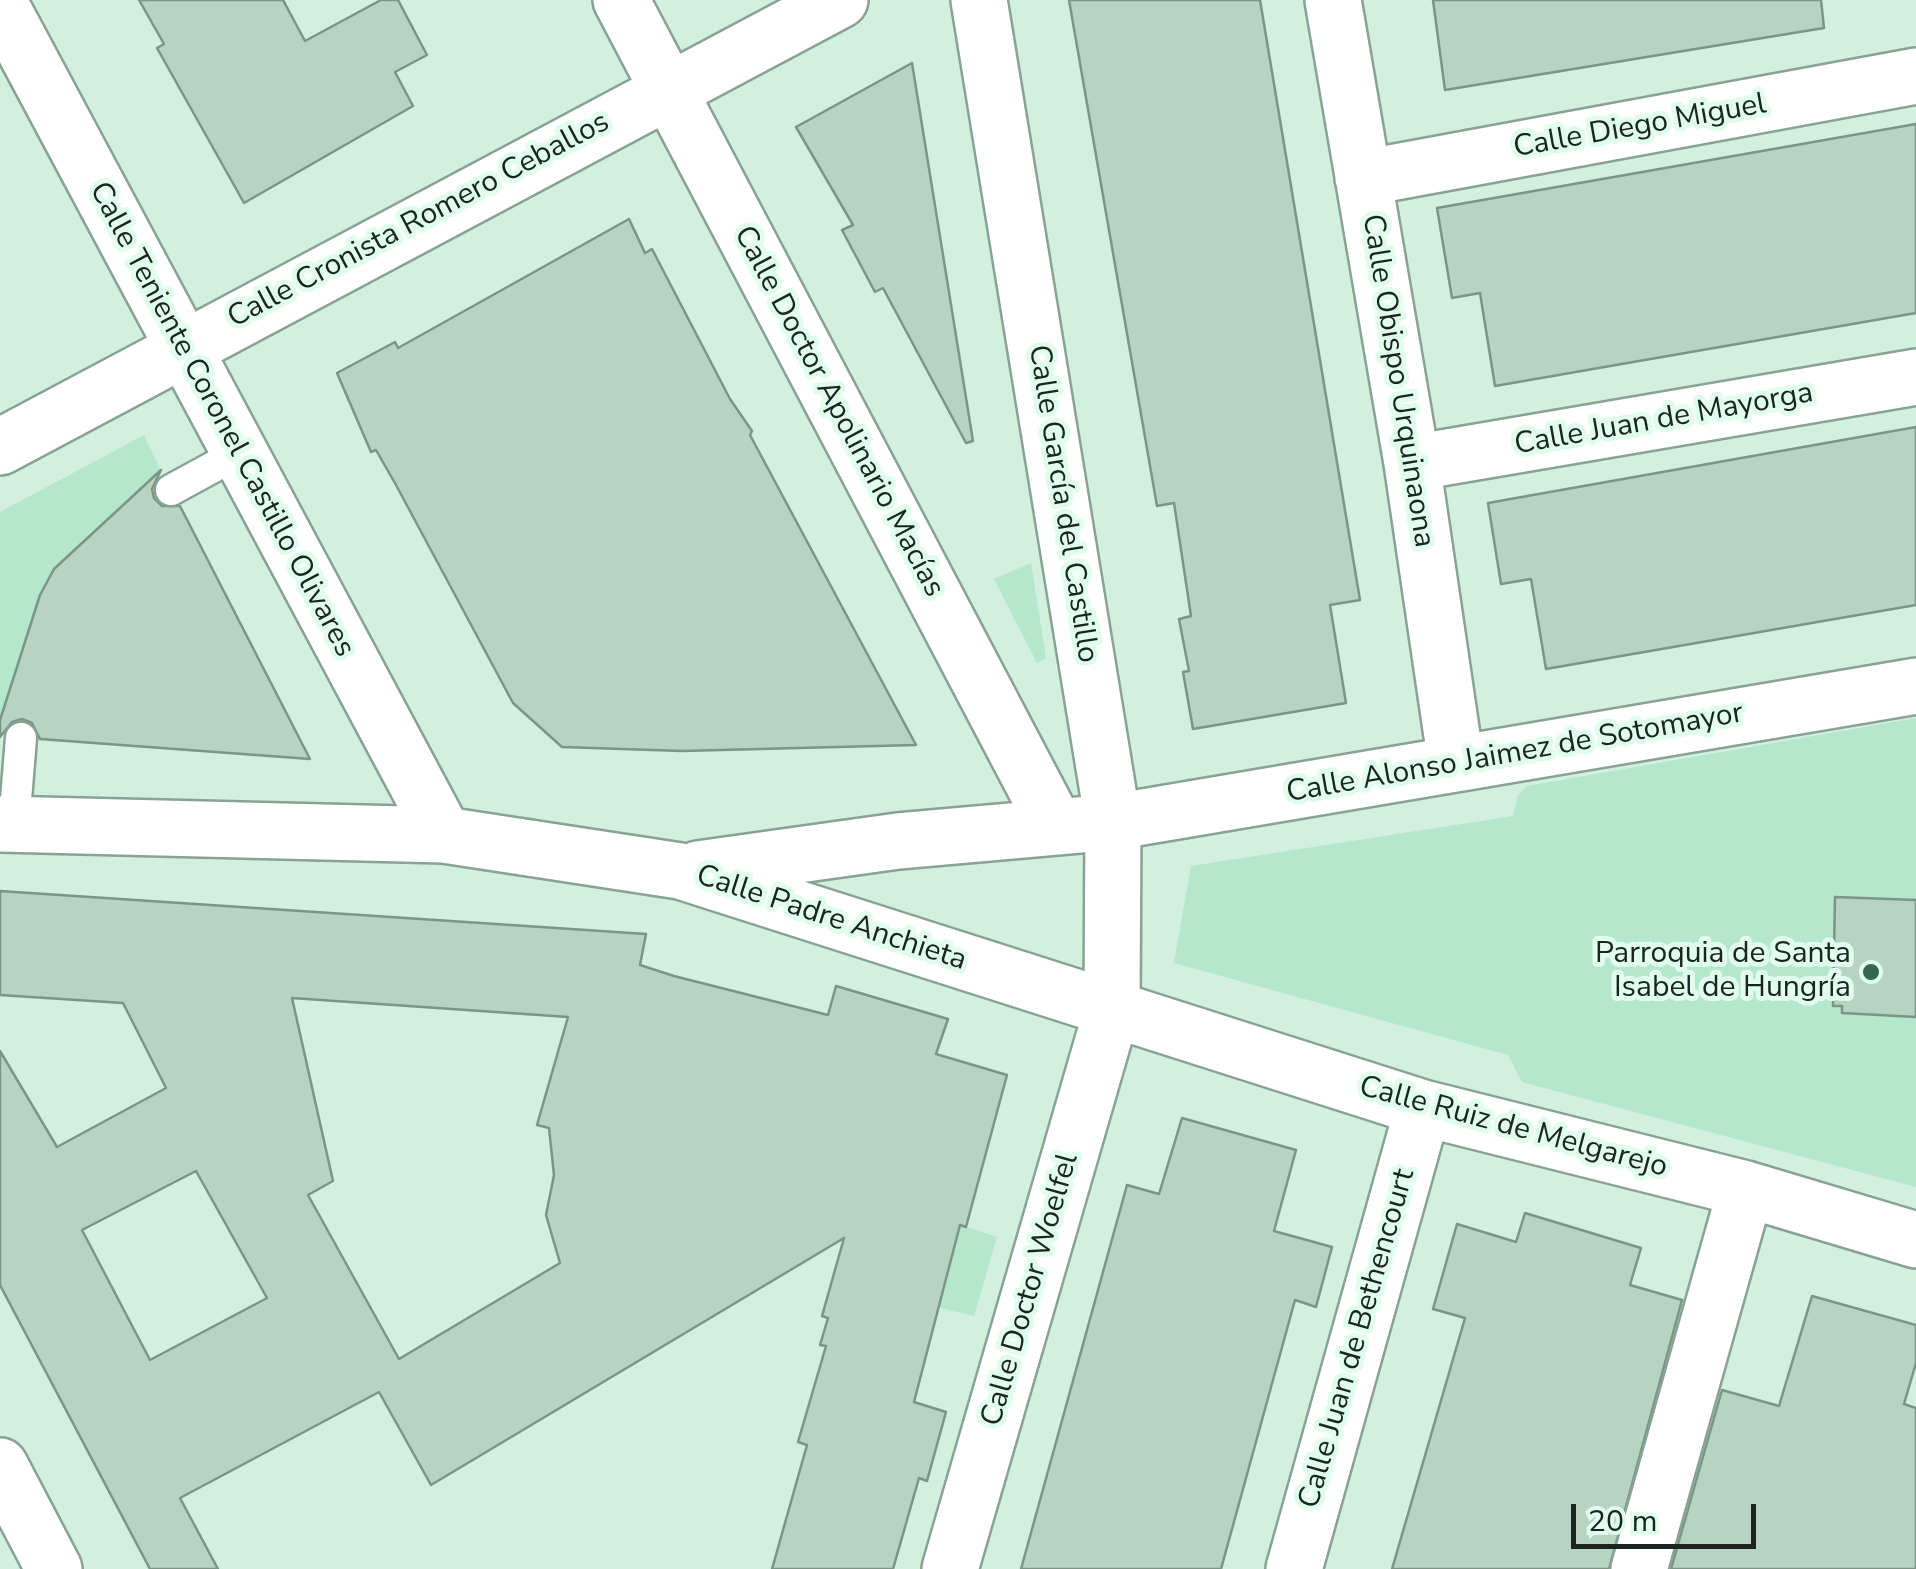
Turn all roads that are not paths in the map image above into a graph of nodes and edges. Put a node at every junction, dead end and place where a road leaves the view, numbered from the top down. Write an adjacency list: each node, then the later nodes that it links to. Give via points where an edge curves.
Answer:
1 (622, 0): 7 (street, Calle Doctor Apolinario Macías)
2 (840, 0): 7 (street, Calle Cronista Romero Ceballos)
3 (979, 0): 18 (street, Calle García del Castillo)
4 (1334, 0): 8 (street, Calle Obispo Urquinaona)
5 (0, 4): 9 (street, Calle Teniente Coronel Castillo Olivares)
6 (1916, 76): 8 (street, Calle Diego Miguel)
7 (668, 88): 9 (street, Calle Cronista Romero Ceballos); 20 (street, Calle Doctor Apolinario Macías)
8 (1363, 178): 13 (street, Calle Obispo Urquinaona)
9 (182, 347): 11 (street, Calle Cronista Romero Ceballos); 12 (street, Calle Teniente Coronel Castillo Olivares)
10 (1916, 377): 13 (street, Calle Juan de Mayorga)
11 (0, 447)
12 (239, 453): 14 (lane); 21 (street, Calle Teniente Coronel Castillo Olivares)
13 (1412, 463): 17 (street, Calle Obispo Urquinaona)
14 (172, 490)
15 (1916, 686): 17 (street, Calle Alonso Jaimez de Sotomayor)
16 (21, 738): 19 (lane)
17 (1456, 763): 18 (street, Calle Alonso Jaimez de Sotomayor)
18 (1114, 822): 20 (street, Calle Padre Anchieta); 23 (street, Calle García del Castillo)
19 (7, 824): 21 (street)
20 (1055, 825): 22 (street, Calle Padre Anchieta)
21 (444, 835): 22 (street)
22 (680, 871): 23 (street, Calle Padre Anchieta)
23 (1112, 1010): 24 (street, Calle Ruiz de Melgarejo); 29 (street, Calle Doctor Woelfel)
24 (1423, 1108): 25 (street, Calle Ruiz de Melgarejo); 30 (street, Calle Juan de Bethencourt)
25 (1746, 1189): 26 (street, Calle Ruiz de Melgarejo); 31 (street)
26 (1916, 1240)
27 (0, 1466): 28 (street)
28 (54, 1569)
29 (950, 1569)
30 (1294, 1569)
31 (1639, 1569)

